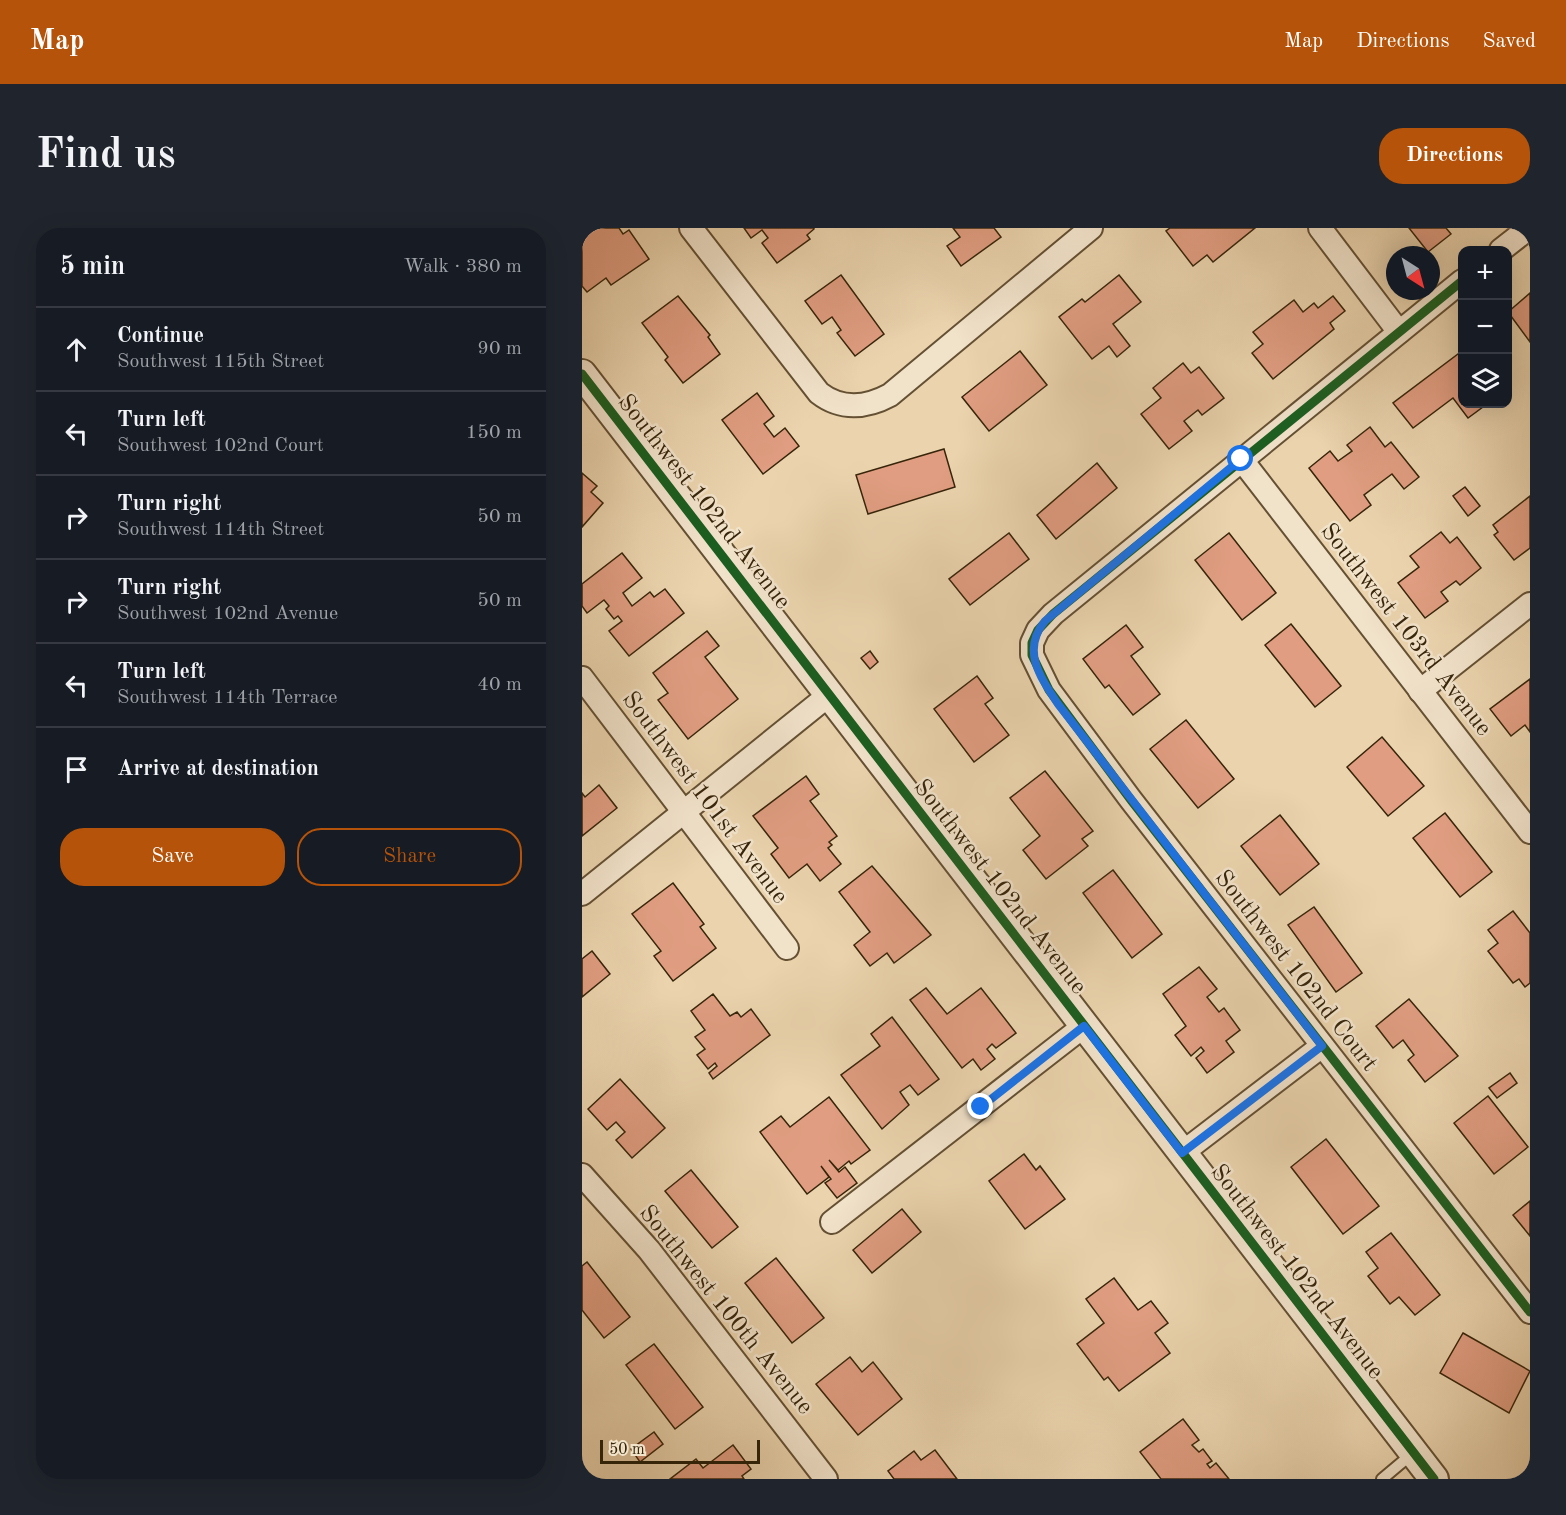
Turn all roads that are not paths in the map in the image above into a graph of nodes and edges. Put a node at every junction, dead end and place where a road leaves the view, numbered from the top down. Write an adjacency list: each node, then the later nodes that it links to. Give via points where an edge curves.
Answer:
1 (691, 228): 4 (street, via 819,393 832,402 848,405 868,404 890,395)
2 (1320, 228): 7 (street)
3 (1529, 228): 5 (street)
4 (1077, 232)
5 (1506, 246)
6 (1458, 284): 7 (street)
7 (1399, 332): 9 (street)
8 (582, 374): 13 (street, Southwest 102nd Avenue)
9 (1241, 459): 12 (street, Southwest 103rd Avenue); 19 (street, Southwest 102nd Court, via 1045,621 1035,636 1032,655 1058,704)
10 (1530, 604): 12 (street)
11 (582, 678): 14 (street, Southwest 101st Avenue)
12 (1420, 691): 15 (street, Southwest 103rd Avenue)
13 (830, 695): 14 (street); 18 (street, Southwest 102nd Avenue)
14 (684, 812): 16 (street); 17 (street, Southwest 101st Avenue)
15 (1530, 832)
16 (582, 894)
17 (787, 948)
18 (1084, 1026): 20 (street, Southwest 102nd Avenue); 22 (street)
19 (1322, 1046): 20 (street); 23 (street, Southwest 102nd Court)
20 (1182, 1153): 24 (street, Southwest 102nd Avenue)
21 (582, 1175): 25 (street, Southwest 100th Avenue, via 649,1250)
22 (832, 1222)
23 (1530, 1312)
24 (1413, 1452): 26 (lane); 27 (street, Southwest 102nd Avenue)
25 (826, 1479)
26 (1382, 1479)
27 (1434, 1479)

